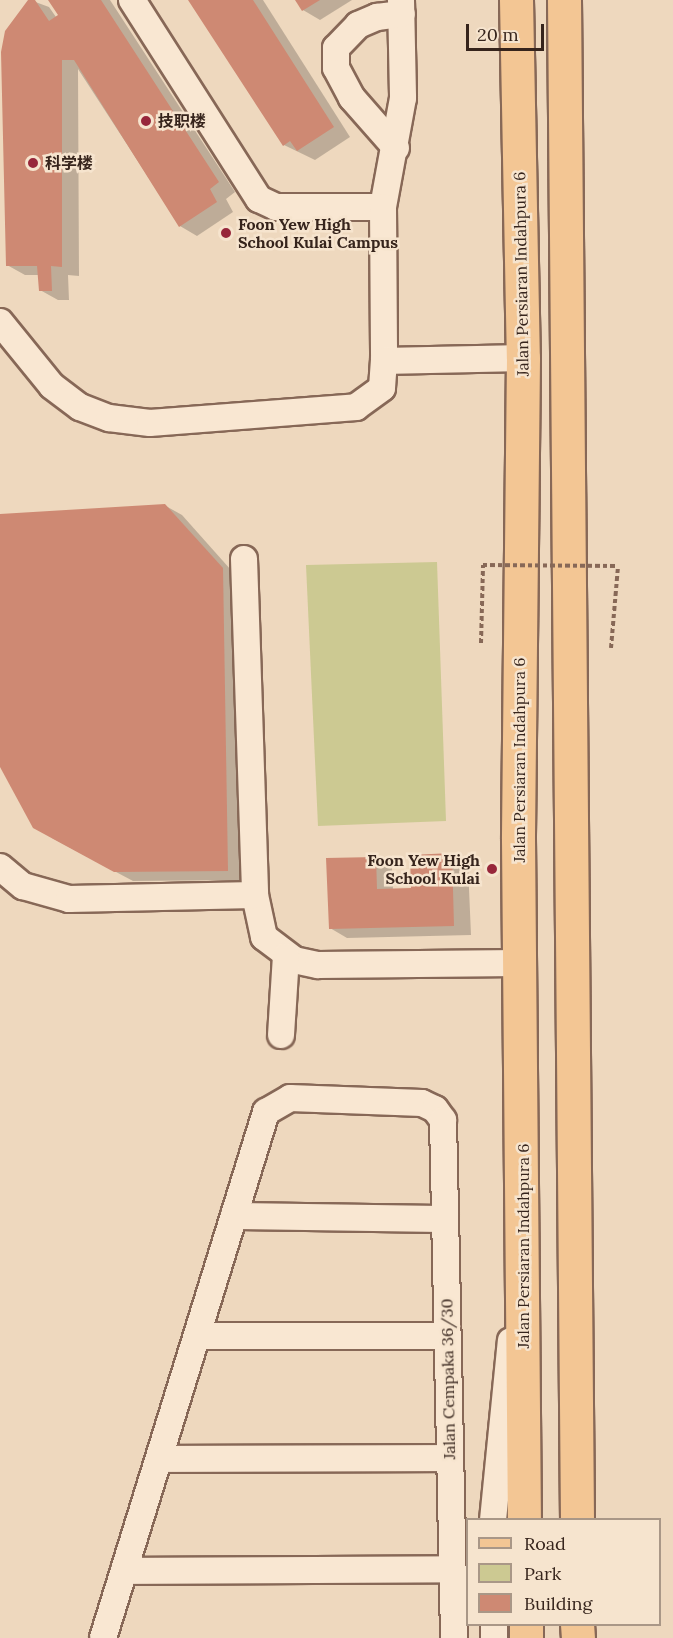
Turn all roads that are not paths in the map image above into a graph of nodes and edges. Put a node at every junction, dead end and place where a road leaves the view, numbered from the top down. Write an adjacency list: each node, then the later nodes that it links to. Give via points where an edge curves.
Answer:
1 (132, 0): 6 (street, via 260,199 276,207)
2 (516, 0): 8 (main road, Jalan Persiaran Indahpura 6)
3 (564, 0): 25 (main road)
4 (401, 7): 5 (street, via 403,98); 5 (street, via 358,25 336,48 336,68 352,99)
5 (396, 148): 6 (street)
6 (382, 207): 9 (street)
7 (0, 322): 9 (street, via 52,386 80,407 109,418 150,423 356,407 382,388)
8 (523, 358): 9 (street); 14 (main road, Jalan Persiaran Indahpura 6)
9 (384, 361)
10 (244, 559): 12 (street)
11 (0, 867): 12 (street, via 23,886 69,899)
12 (255, 895): 13 (street, via 264,937)
13 (285, 956): 14 (street, via 318,965); 15 (street)
14 (519, 963): 18 (main road, Jalan Persiaran Indahpura 6)
15 (281, 1035)
16 (234, 1216): 17 (street); 17 (street, Jalan Cempaka 36/30, via 266,1112 290,1098 422,1103 435,1109 442,1120); 19 (street)
17 (445, 1219): 20 (street, Jalan Cempaka 36/30)
18 (523, 1263): 23 (street, via 504,1394); 24 (main road, Jalan Persiaran Indahpura 6)
19 (197, 1336): 20 (street); 22 (street)
20 (447, 1336): 21 (street, Jalan Cempaka 36/30)
21 (450, 1458): 22 (street); 26 (street, Jalan Cempaka 36/30)
22 (159, 1459): 27 (street)
23 (494, 1518)
24 (524, 1518)
25 (577, 1518)
26 (452, 1569): 27 (street); 29 (street, Jalan Cempaka 36/30)
27 (124, 1571): 28 (street)
28 (103, 1638)
29 (454, 1638)

